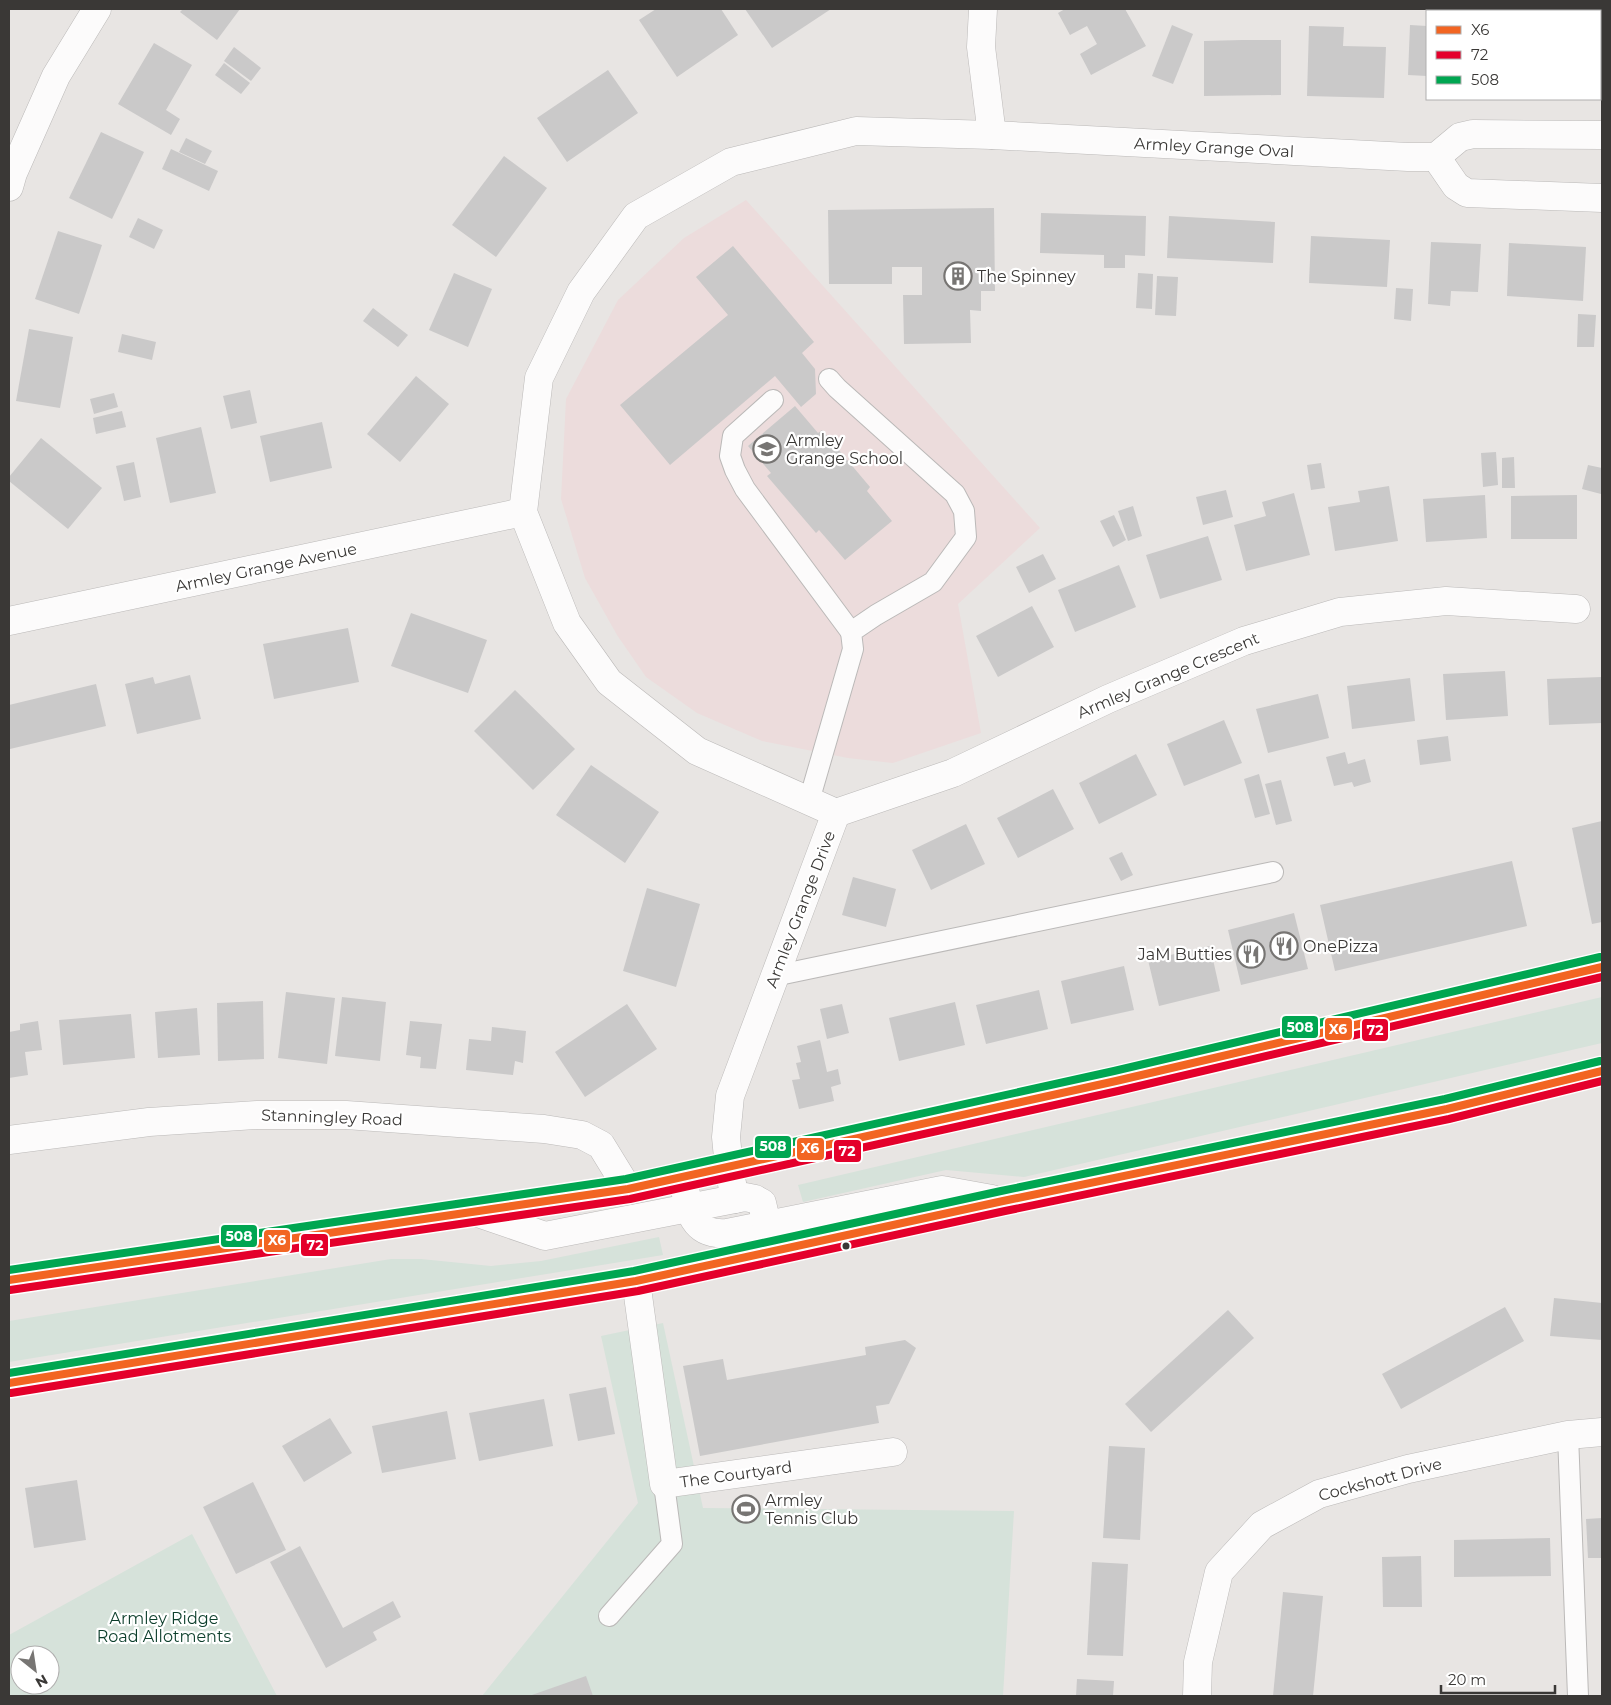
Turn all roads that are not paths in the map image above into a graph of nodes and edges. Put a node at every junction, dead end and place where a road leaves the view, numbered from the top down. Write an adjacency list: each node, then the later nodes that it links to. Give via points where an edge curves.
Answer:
1 (97, 9): 6 (street, via 56,76)
2 (983, 9): 3 (street, via 981,47)
3 (992, 135): 5 (street, Armley Grange Oval); 10 (street, Armley Grange Drive, via 856,131 731,162 636,216 581,292 539,378)
4 (1602, 135): 5 (street, via 1473,134 1460,137)
5 (1436, 157): 7 (street, via 1456,186 1467,193)
6 (9, 187)
7 (1602, 198)
8 (829, 379): 13 (lane, via 955,494 965,520 966,537 933,582)
9 (773, 400): 13 (lane, via 733,436 730,456 746,489)
10 (522, 512): 12 (street, Armley Grange Avenue); 14 (street, Armley Grange Drive, via 567,623 609,682 697,751)
11 (1576, 609): 15 (street, Armley Grange Crescent, via 1446,601 1340,612 1244,641 1108,699 953,773)
12 (9, 621)
13 (851, 632): 14 (lane, via 854,648)
14 (809, 800): 15 (street, Armley Grange Drive)
15 (836, 813): 18 (street, Armley Grange Drive)
16 (1273, 872): 18 (lane)
17 (1602, 967): 21 (street)
18 (774, 976): 21 (street, Armley Grange Drive, via 730,1096 726,1137)
19 (1602, 1071): 25 (street, via 1447,1109)
20 (9, 1140): 23 (street, Stanningley Road, via 149,1122 257,1114 346,1115 544,1129 582,1135 601,1145)
21 (729, 1168): 22 (street); 24 (street, Armley Grange Drive)
22 (683, 1177): 23 (street); 26 (street)
23 (628, 1189): 27 (street)
24 (736, 1199): 26 (street); 28 (street, via 745,1197 762,1203)
25 (1003, 1201): 28 (street, via 942,1190); 29 (street)
26 (688, 1208): 27 (street, via 545,1236); 28 (street, via 702,1229 714,1234)
27 (474, 1212): 30 (street)
28 (767, 1225): 29 (street)
29 (773, 1251): 31 (street)
30 (9, 1280)
31 (636, 1281): 32 (street); 36 (street, The Courtyard)
32 (9, 1383)
33 (1602, 1432): 34 (street, Cockshott Drive)
34 (1568, 1435): 38 (street, Cockshott Drive, via 1408,1469 1319,1494 1262,1525 1219,1572 1198,1662); 39 (lane)
35 (893, 1452): 36 (street, The Courtyard)
36 (664, 1484): 37 (lane, via 672,1544)
37 (609, 1616)
38 (1197, 1696)
39 (1578, 1696)

